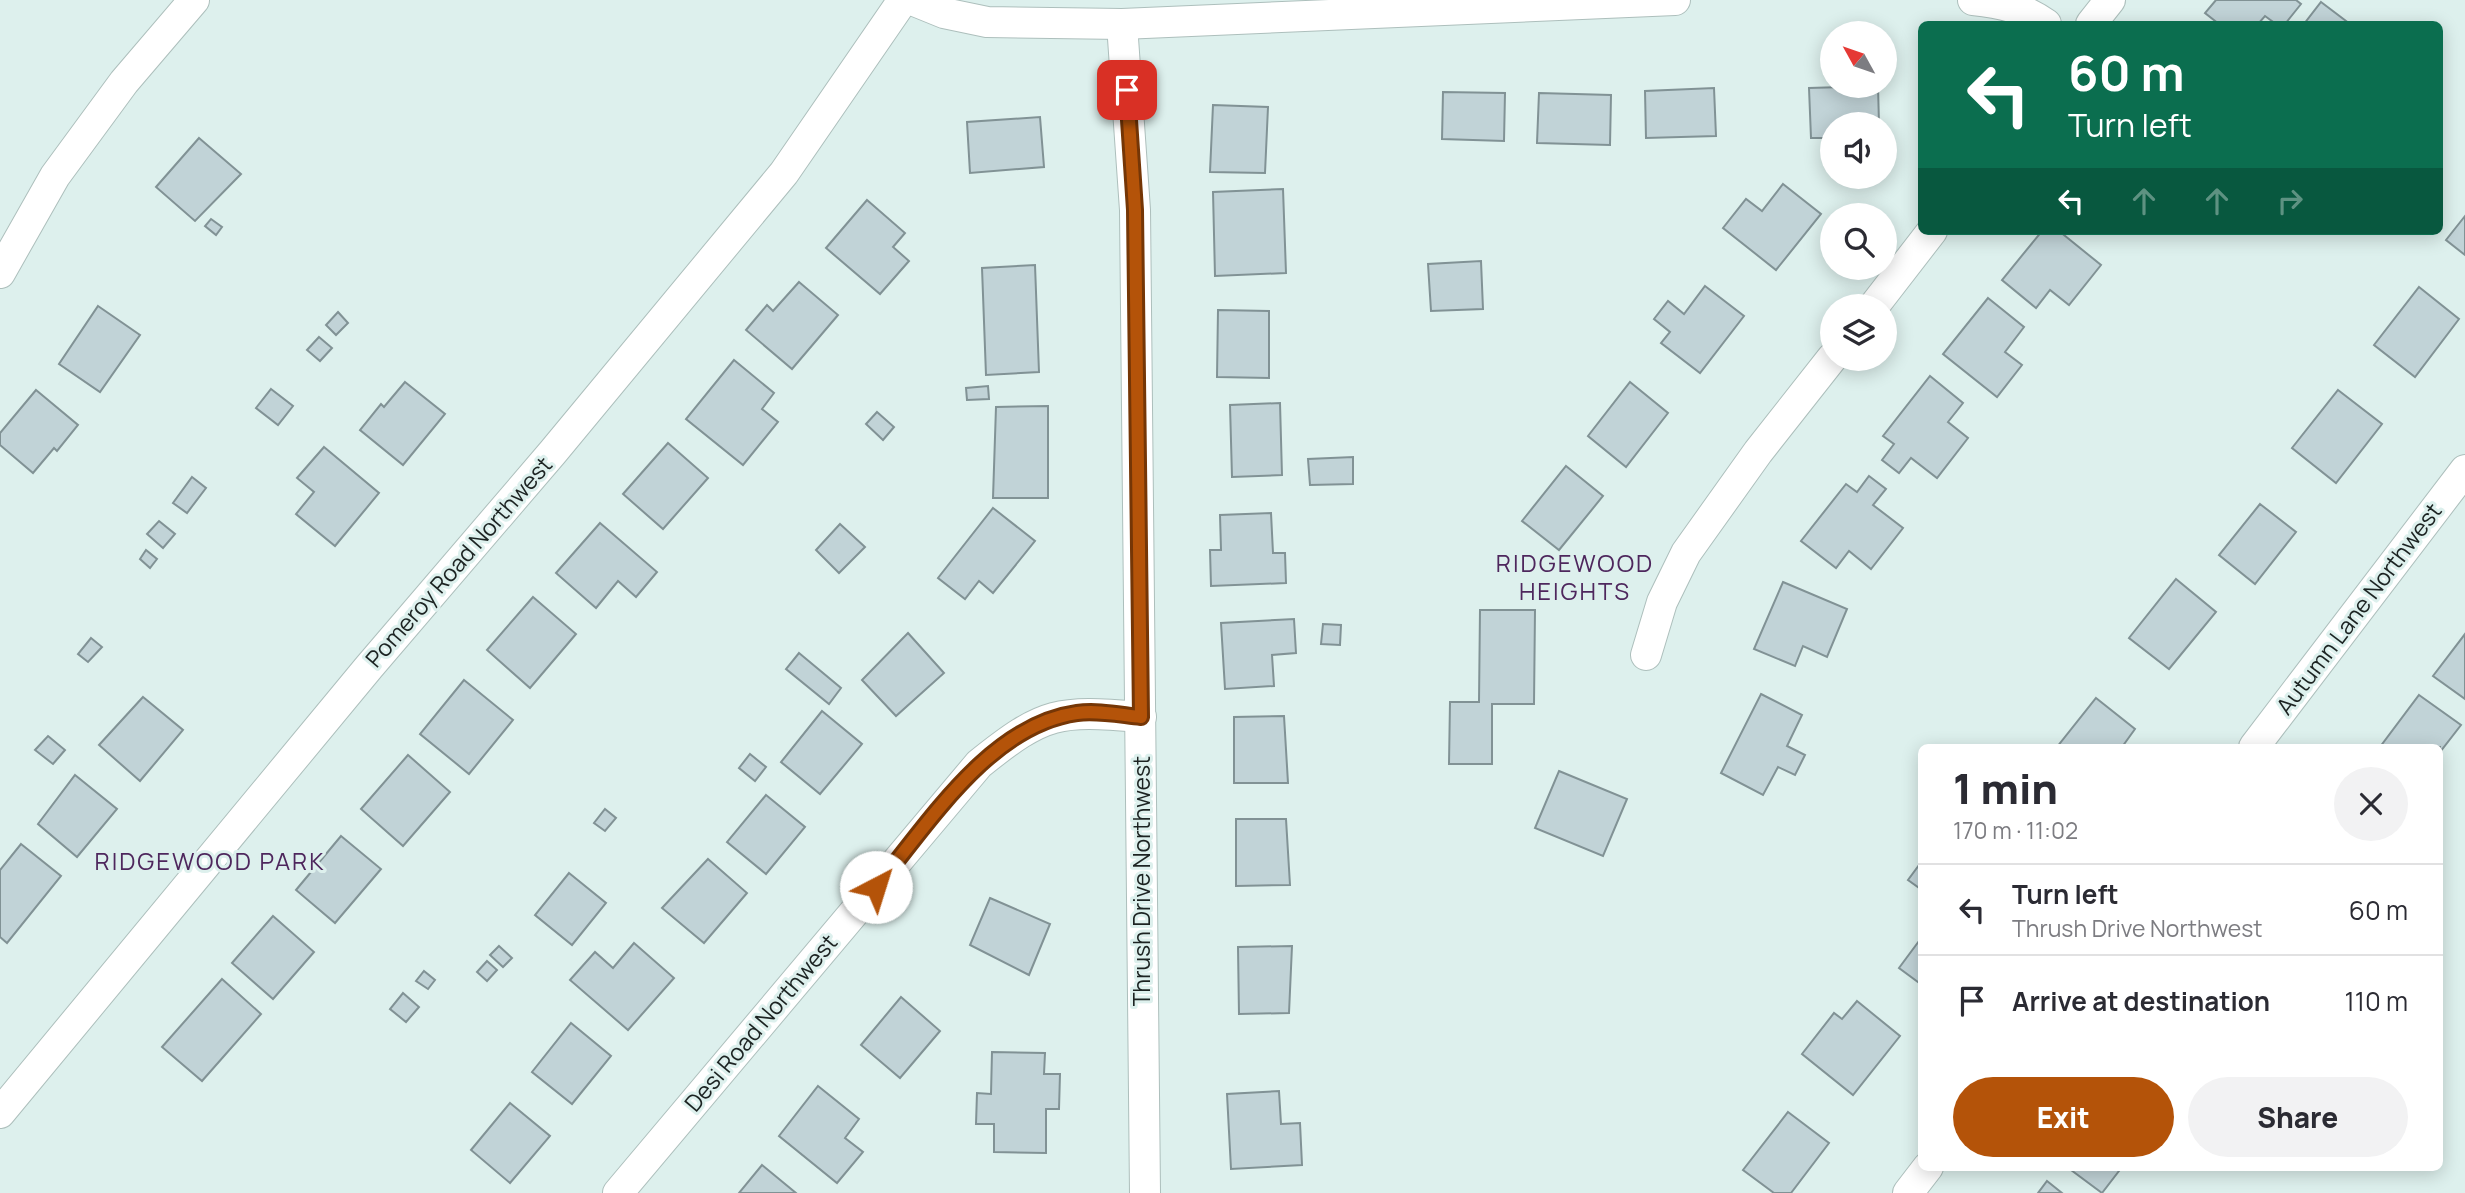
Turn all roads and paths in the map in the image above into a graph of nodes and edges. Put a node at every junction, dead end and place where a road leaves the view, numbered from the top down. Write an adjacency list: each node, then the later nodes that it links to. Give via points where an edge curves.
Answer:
1 (194, 0): 11 (street, via 124,82 55,176)
2 (903, 0): 18 (street, Pomeroy Road Northwest, via 784,173)
3 (912, 0): 9 (street, via 987,22)
4 (1662, 0): 9 (street)
5 (1973, 0): 7 (street, via 2002,3)
6 (2110, 0): 8 (street)
7 (2042, 21)
8 (2093, 21)
9 (1122, 24): 16 (street, Thrush Drive Northwest, via 1135,210)
10 (1929, 235): 12 (street)
11 (0, 273)
12 (1883, 294)
13 (1822, 371): 15 (street, via 1686,552 1662,602)
14 (2465, 470): 17 (street, Autumn Lane Northwest)
15 (1646, 655)
16 (1141, 717): 20 (street, Desi Road Northwest, via 1080,712 1042,720 979,764); 21 (street, Thrush Drive Northwest)
17 (2256, 744)
18 (0, 1113)
19 (1925, 1171): 22 (street)
20 (618, 1193)
21 (1145, 1193)
22 (1908, 1193)

